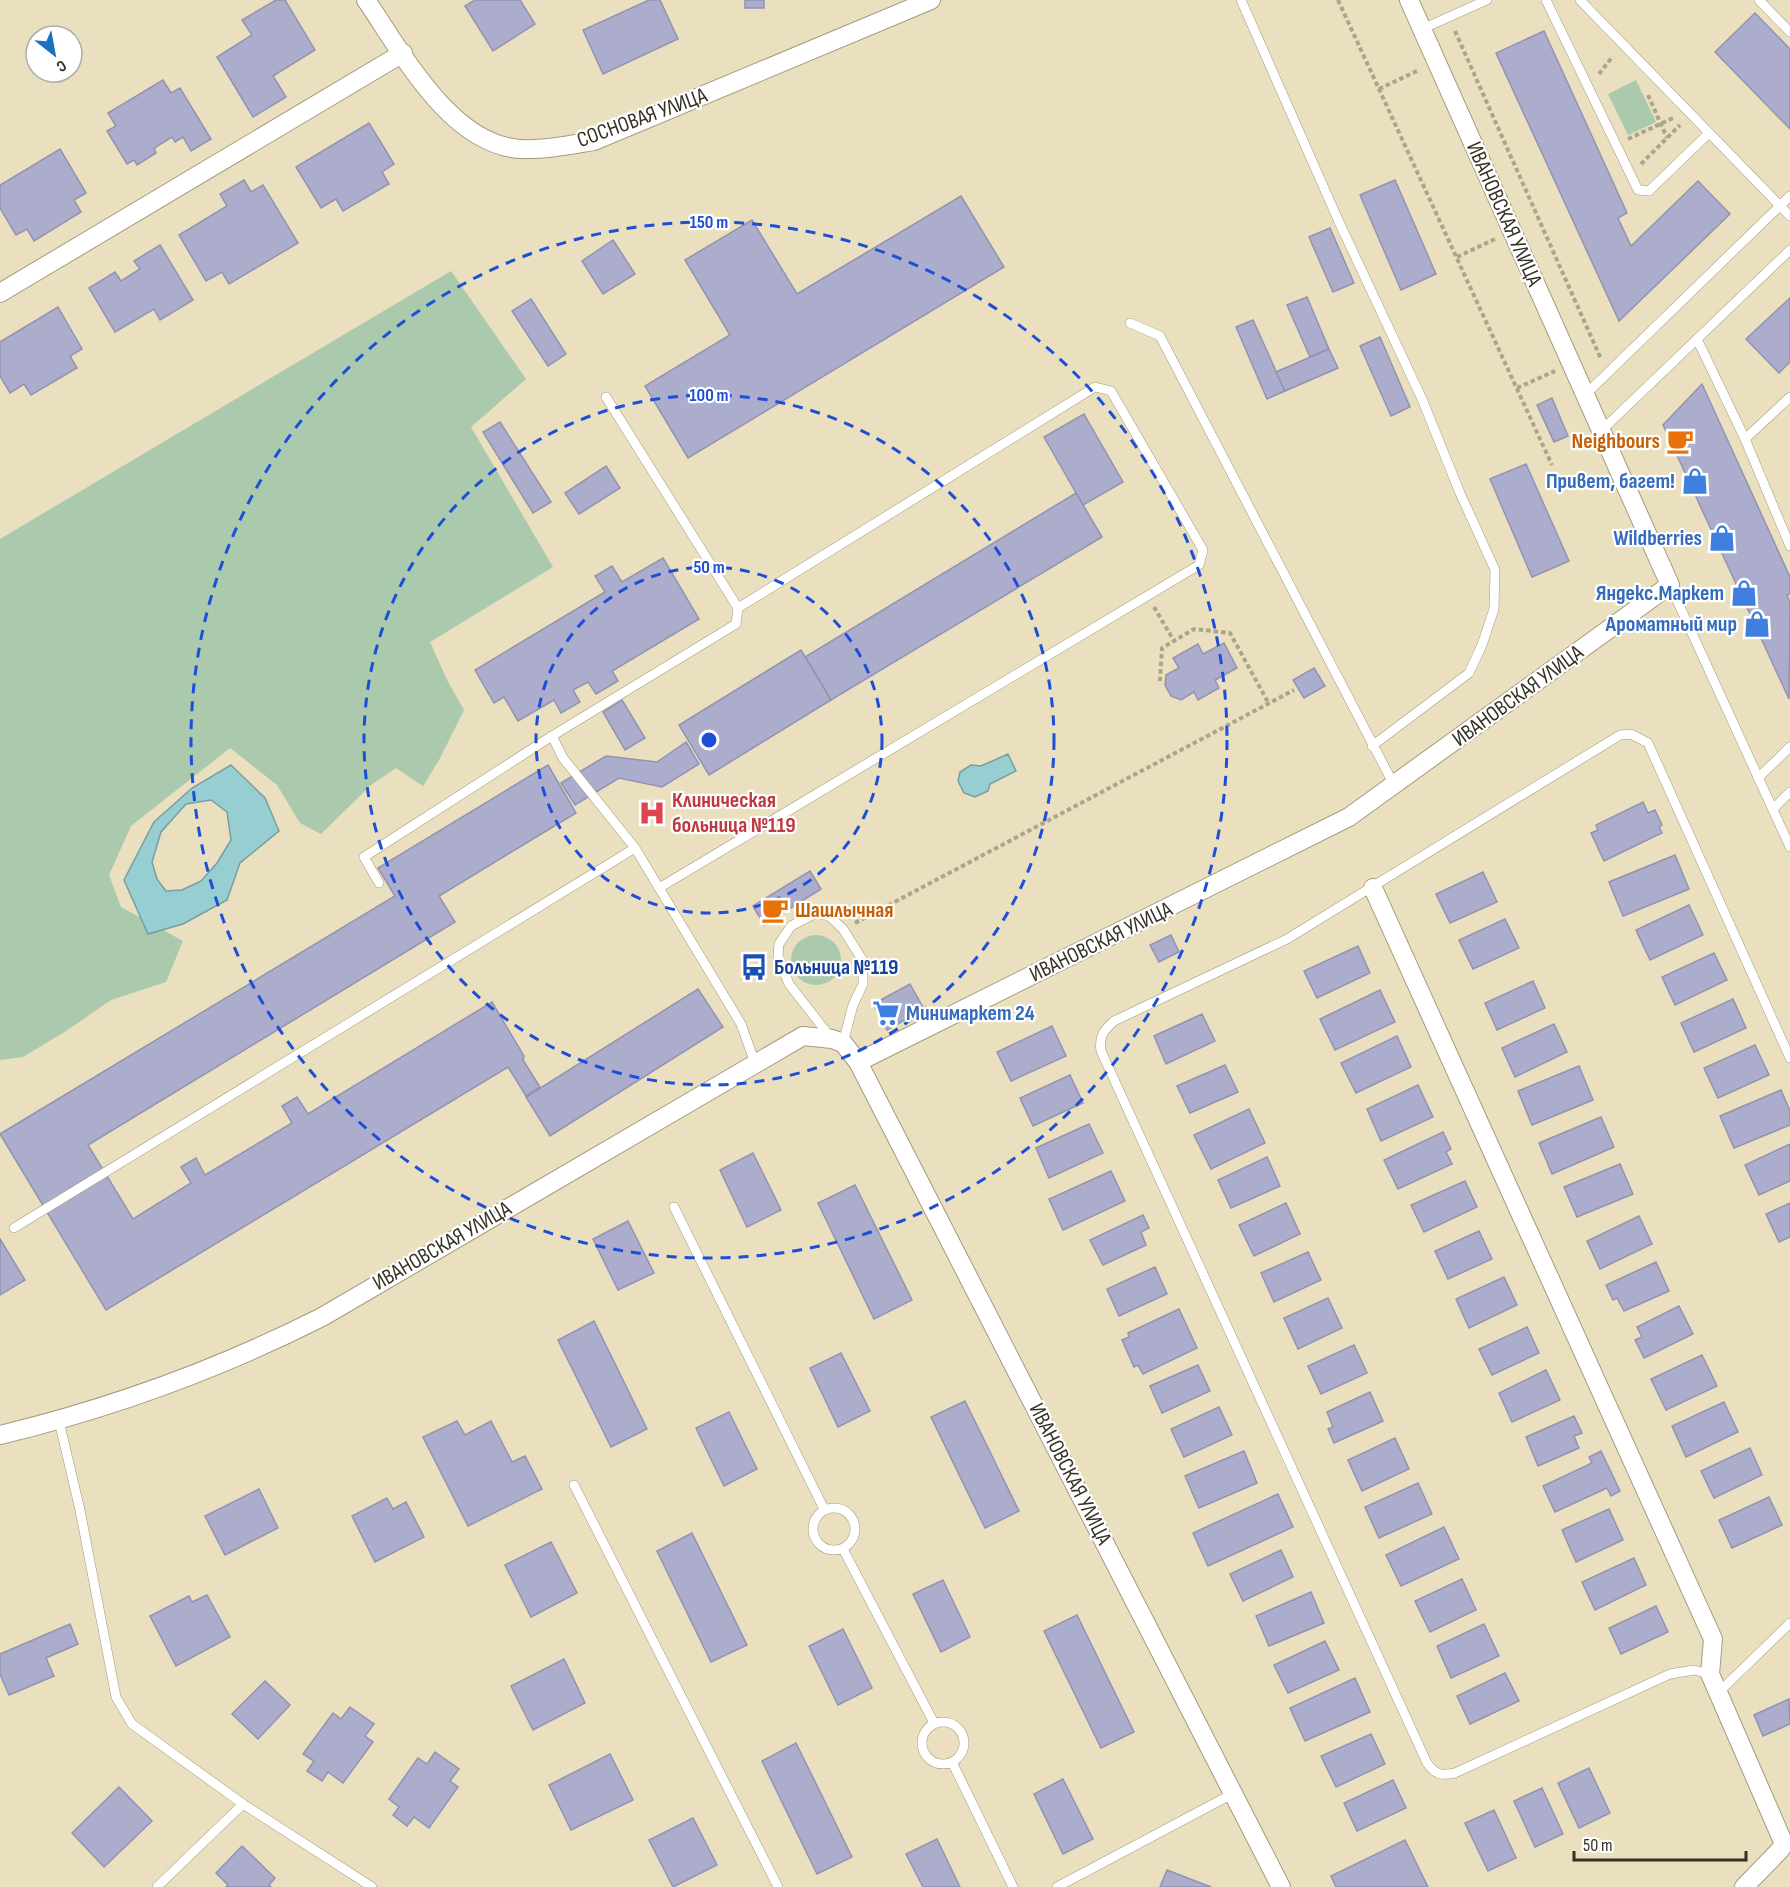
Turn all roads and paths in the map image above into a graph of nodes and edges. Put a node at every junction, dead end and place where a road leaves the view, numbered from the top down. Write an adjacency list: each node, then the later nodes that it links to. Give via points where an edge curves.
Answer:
1 (366, 0): 14 (street, СОСНОВАЯ УЛИЦА)
2 (931, 0): 14 (street, СОСНОВАЯ УЛИЦА, via 594,141 555,148 519,148 489,141 434,98)
3 (1241, 0): 52 (lane, via 1495,570 1494,609 1468,673)
4 (1338, 0): 18 (path)
5 (1409, 0): 11 (street, ИВАНОВСКАЯ УЛИЦА)
6 (1487, 0): 10 (lane)
7 (1546, 0): 17 (lane)
8 (1580, 0): 13 (lane)
9 (1759, 0): 12 (lane)
10 (1449, 17): 11 (lane); 35 (path)
11 (1422, 29): 15 (street, ИВАНОВСКАЯ УЛИЦА)
12 (1790, 32)
13 (1623, 44): 16 (lane); 17 (path, via 1598,75)
14 (403, 53): 31 (street)
15 (1436, 62): 18 (path); 28 (street, ИВАНОВСКАЯ УЛИЦА)
16 (1648, 69): 19 (lane); 20 (path, via 1641,78)
17 (1586, 82): 23 (lane)
18 (1379, 89): 30 (path)
19 (1688, 111): 20 (path); 21 (lane); 22 (path)
20 (1661, 124): 22 (path); 23 (path)
21 (1709, 133): 24 (lane, via 1649,191 1638,190); 26 (lane)
22 (1668, 138): 24 (path)
23 (1616, 145): 24 (lane)
24 (1630, 175)
25 (1790, 196): 26 (lane)
26 (1780, 206): 27 (lane); 35 (lane)
27 (1790, 216)
28 (1512, 231): 30 (path); 34 (street, ИВАНОВСКАЯ УЛИЦА)
29 (1790, 250): 33 (lane)
30 (1457, 257): 36 (path)
31 (0, 292)
32 (1130, 323): 52 (lane, via 1160,336)
33 (1698, 339): 40 (lane); 41 (lane)
34 (1571, 364): 36 (path); 37 (street, ИВАНОВСКАЯ УЛИЦА)
35 (1607, 373): 37 (lane)
36 (1517, 388): 42 (path)
37 (1585, 395): 40 (street, ИВАНОВСКАЯ УЛИЦА)
38 (606, 397): 46 (lane)
39 (1790, 397): 41 (lane)
40 (1601, 431): 44 (street, ИВАНОВСКАЯ УЛИЦА)
41 (1745, 440): 43 (lane)
42 (1552, 465)
43 (1790, 546)
44 (1670, 585): 54 (lane); 55 (street, ИВАНОВСКАЯ УЛИЦА)
45 (1147, 596): 46 (lane, via 1199,566 1203,550 1111,391 1095,387); 47 (path); 61 (lane)
46 (738, 608): 51 (lane, via 736,624)
47 (1174, 641): 48 (path, via 1162,648); 50 (path, via 1194,629 1230,633)
48 (1160, 681)
49 (1294, 690): 50 (path)
50 (1269, 704): 63 (path)
51 (552, 736): 59 (lane, via 562,758); 60 (lane, via 364,857)
52 (1372, 746): 55 (lane)
53 (1790, 747): 54 (lane)
54 (1758, 778): 57 (lane)
55 (1394, 785): 66 (street, ИВАНОВСКАЯ УЛИЦА, via 1317,834)
56 (1790, 792): 57 (lane)
57 (1773, 809): 58 (lane)
58 (1790, 847)
59 (635, 848): 61 (lane); 69 (lane)
60 (379, 882)
61 (659, 888): 67 (lane, via 741,1024)
62 (1373, 888): 65 (lane, via 1620,735 1638,736 1648,744); 76 (street, via 1713,1639); 76 (lane, via 1287,939 1114,1021 1102,1031 1101,1051 1434,1772 1442,1776 1455,1773 1670,1674 1694,1670)
63 (843, 929): 64 (lane, via 863,961 863,984); 64 (lane, via 829,916 816,914 791,926 779,944 778,956 789,984)
64 (838, 1041): 66 (street, ИВАНОВСКАЯ УЛИЦА); 67 (street, ИВАНОВСКАЯ УЛИЦА, via 803,1036)
65 (1790, 1058)
66 (858, 1062): 80 (street, ИВАНОВСКАЯ УЛИЦА)
67 (755, 1063): 70 (street, ИВАНОВСКАЯ УЛИЦА, via 312,1322 263,1347 178,1381)
68 (675, 1207): 73 (lane)
69 (14, 1228)
70 (59, 1421): 71 (street, ИВАНОВСКАЯ УЛИЦА); 81 (lane, via 116,1697 132,1724)
71 (0, 1434)
72 (574, 1485): 85 (lane)
73 (824, 1509): 74 (lane, via 812,1527 814,1538 821,1547); 74 (lane, via 836,1507 854,1520 852,1541)
74 (843, 1549): 78 (lane)
75 (1790, 1623): 77 (lane)
76 (1710, 1674): 77 (street)
77 (1718, 1693): 82 (street)
78 (933, 1723): 79 (lane, via 921,1741 923,1752 930,1761); 79 (lane, via 945,1721 963,1733 961,1755)
79 (952, 1762): 86 (lane)
80 (1234, 1793): 87 (lane); 88 (street, ИВАНОВСКАЯ УЛИЦА)
81 (243, 1804): 83 (lane); 84 (lane)
82 (1787, 1842): 89 (street)
83 (157, 1887)
84 (372, 1887)
85 (778, 1887)
86 (1013, 1887)
87 (1057, 1887)
88 (1281, 1887)
89 (1744, 1887)

